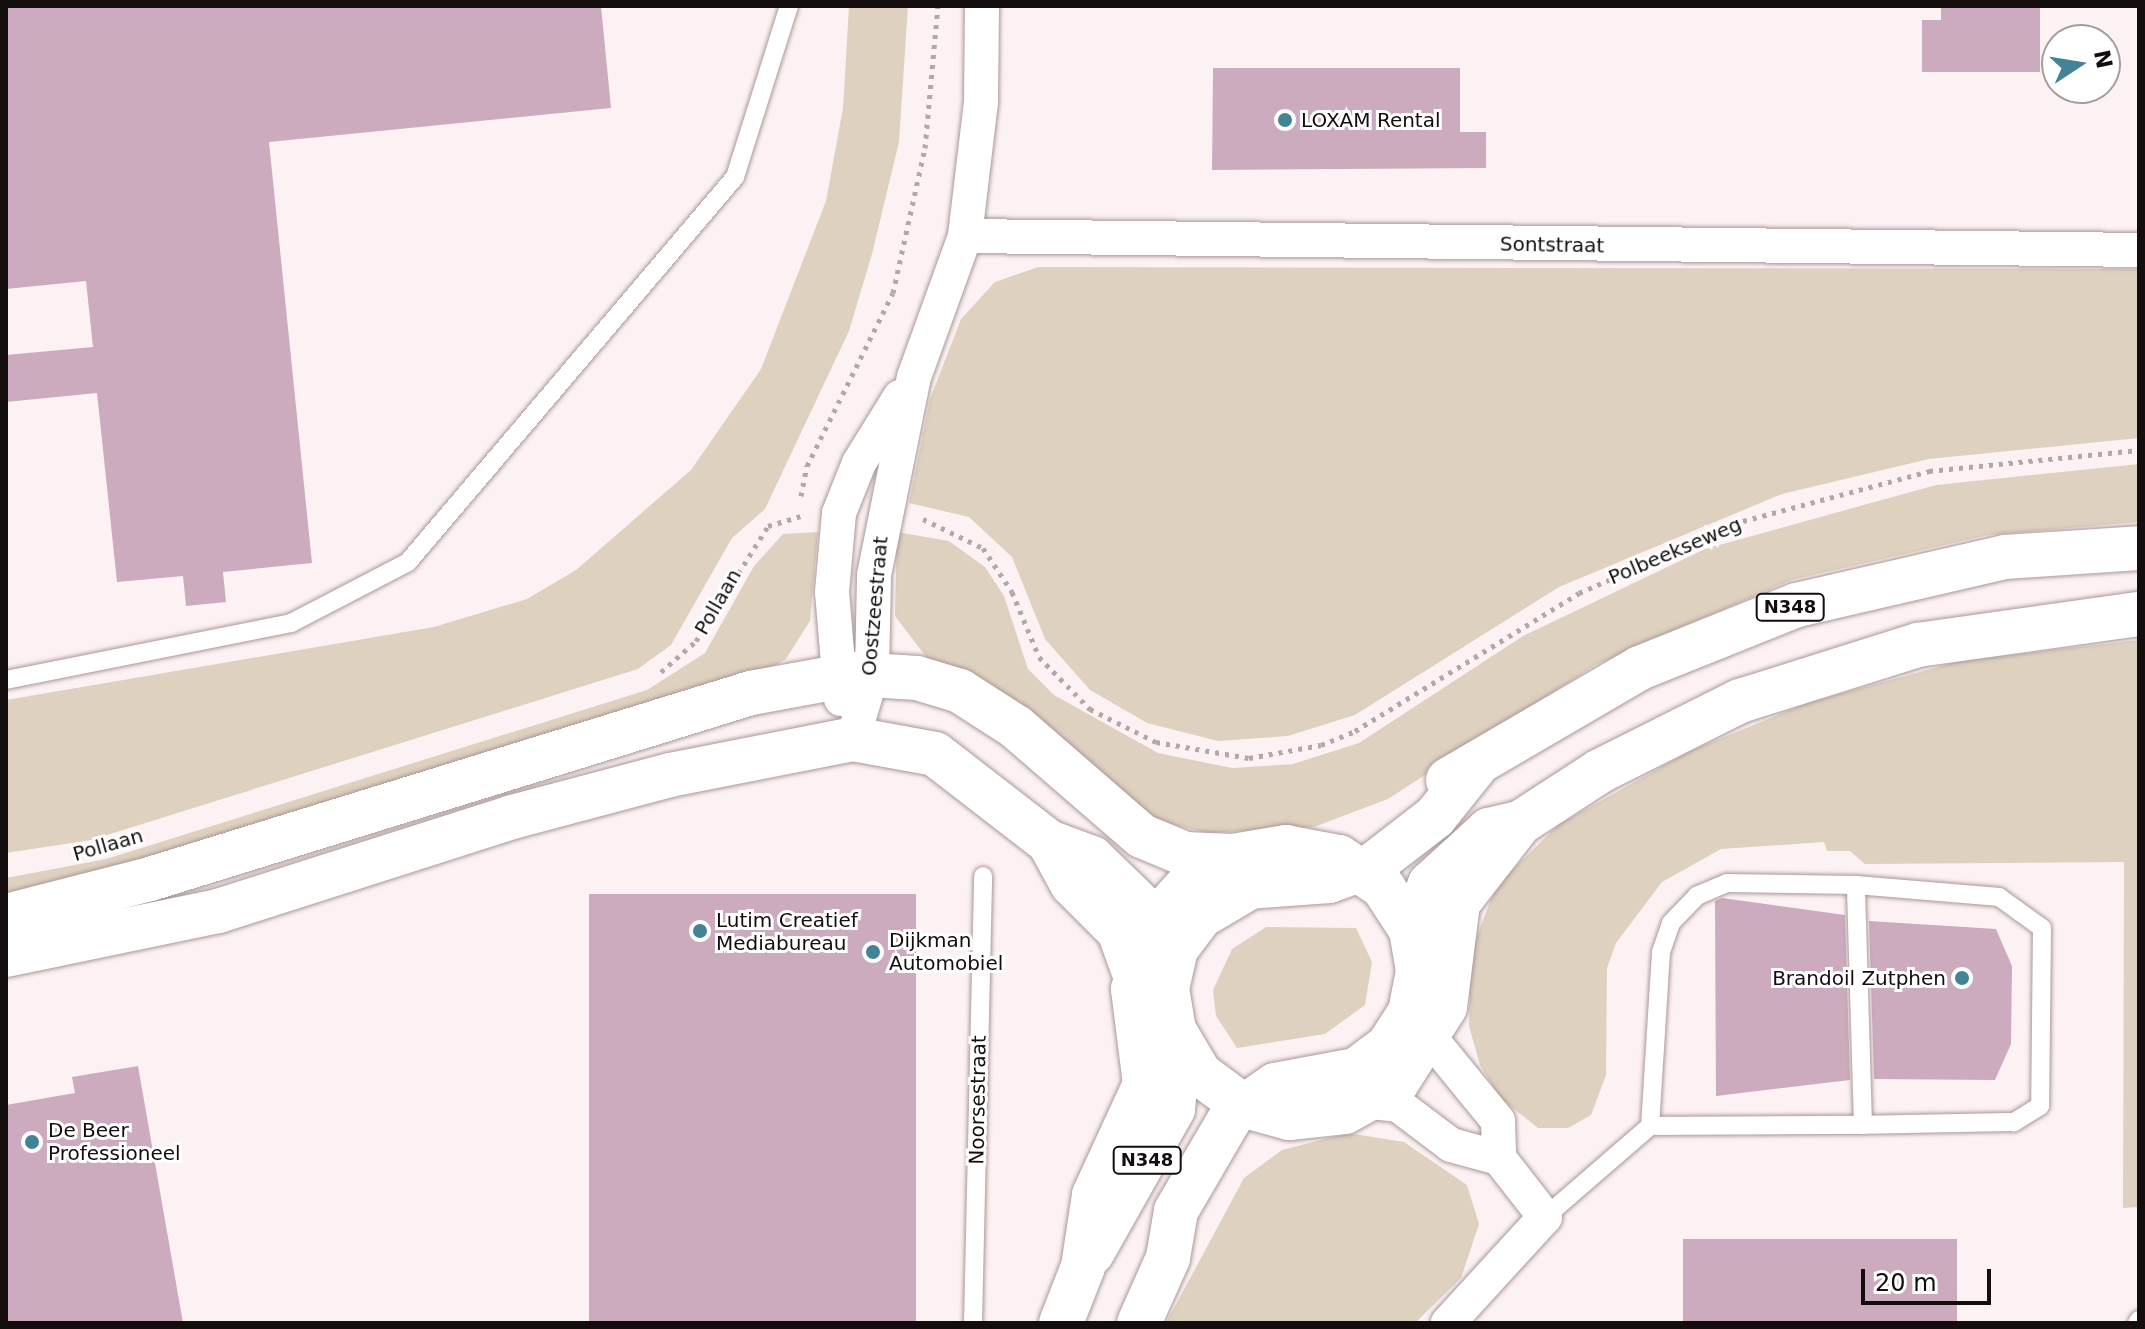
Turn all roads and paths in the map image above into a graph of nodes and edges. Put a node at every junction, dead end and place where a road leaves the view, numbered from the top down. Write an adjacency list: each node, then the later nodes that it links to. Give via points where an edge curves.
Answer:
1 (789, 6): 14 (lane, via 735,177 408,562 291,623)
2 (938, 6): 9 (path, via 925,148 893,293 807,466)
3 (982, 6): 4 (street, Oostzeestraat, via 981,102)
4 (965, 236): 5 (street, Sontstraat); 6 (street, Oostzeestraat)
5 (2139, 250)
6 (914, 377): 8 (street, Oostzeestraat, via 859,463); 10 (street, Oostzeestraat)
7 (2139, 450): 10 (path, Polbeekseweg, via 1929,471 1743,521 1579,593 1355,731 1249,758 1156,742 1090,709 1039,657 1012,592 983,548 927,519)
8 (839, 513): 9 (path, Pollaan); 13 (street, Oostzeestraat)
9 (797, 516): 15 (path, Pollaan, via 768,526 696,641)
10 (883, 518): 13 (street, Oostzeestraat)
11 (2139, 548): 17 (main road, N348, via 2005,557 1797,605 1640,668)
12 (2139, 614): 18 (main road, N348, via 1992,630 1821,672 1670,733)
13 (853, 674): 16 (street, Oostzeestraat); 21 (main road, via 939,683 980,701 1156,844); 25 (main road, via 751,693 150,879)
14 (6, 680)
15 (652, 680)
16 (853, 739): 19 (main road, via 935,754); 28 (main road, via 670,775 512,817 218,911)
17 (1475, 767): 20 (main road, N348, via 1414,795 1360,838); 22 (main road, N348, via 1435,817)
18 (1520, 823): 27 (main road, N348, via 1489,830 1438,875); 31 (main road, N348, via 1464,892 1452,942 1450,991)
19 (1049, 842): 26 (main road, via 1092,858); 29 (main road, via 1072,884)
20 (1314, 850): 21 (main road, N348, via 1273,848); 22 (main road, N348)
21 (1233, 856): 26 (main road, N348, via 1184,886)
22 (1363, 871): 27 (main road, N348, via 1391,897); 29 (main road, N348, via 1236,892 1201,916)
23 (983, 876): 41 (lane, Noorsestraat)
24 (1856, 885): 36 (lane); 36 (lane, via 1999,897 2042,928 2040,1106 2014,1122); 37 (lane, via 1727,883 1697,896 1671,923 1661,952)
25 (6, 916)
26 (1156, 920): 29 (main road, N348)
27 (1411, 930): 30 (main road, N348)
28 (6, 955)
29 (1153, 968): 32 (main road, N348, via 1167,1003)
30 (1414, 999): 31 (main road, N348); 34 (main road, N348, via 1397,1035 1368,1063 1331,1080 1275,1085)
31 (1431, 1039): 33 (main road, N348, via 1407,1074); 38 (street, via 1498,1121)
32 (1160, 1045): 34 (main road, N348); 42 (main road, N348, via 1173,1109 1083,1267)
33 (1371, 1102): 35 (main road, N348, via 1332,1116); 38 (street, via 1398,1105 1451,1145)
34 (1242, 1105): 35 (main road, N348); 40 (main road, N348, via 1176,1211)
35 (1289, 1118): 40 (main road, N348, via 1237,1157)
36 (1863, 1125): 37 (lane)
37 (1650, 1126): 39 (lane)
38 (1499, 1158): 39 (street)
39 (1545, 1217): 44 (street)
40 (1168, 1258): 43 (main road, N348)
41 (973, 1323)
42 (1061, 1323)
43 (1139, 1323)
44 (1448, 1323)

